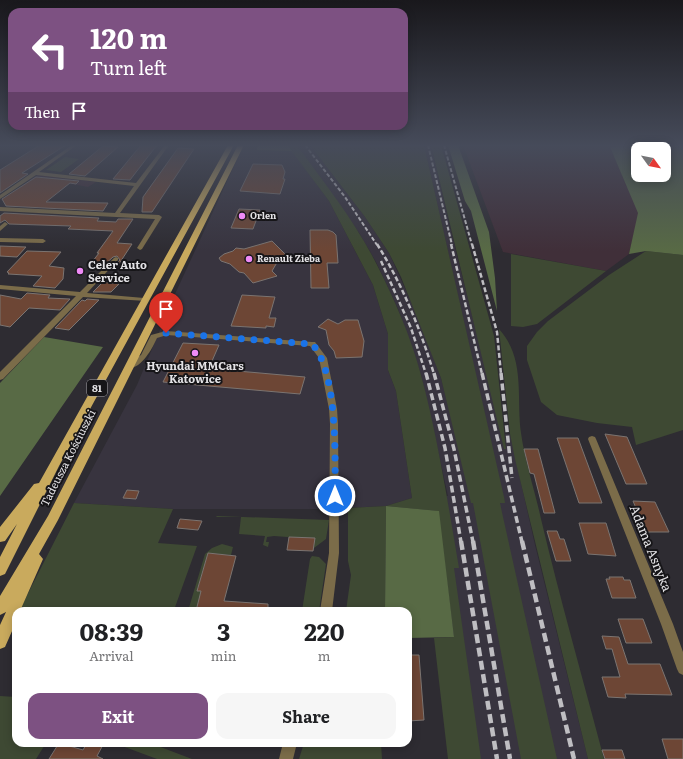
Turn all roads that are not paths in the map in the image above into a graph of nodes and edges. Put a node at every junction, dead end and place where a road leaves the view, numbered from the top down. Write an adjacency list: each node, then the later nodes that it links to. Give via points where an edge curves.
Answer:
1 (24, 180): 7 (street)
2 (99, 180): 6 (street)
3 (141, 180): 6 (street)
4 (211, 180): 18 (main road, Tadeusza Kościuszki / 81)
5 (223, 180): 19 (main road, Tadeusza Kościuszki / 81)
6 (138, 185): 9 (street)
7 (0, 197)
8 (0, 209): 9 (street)
9 (116, 215): 14 (street, via 159,217)
10 (5, 224): 11 (street)
11 (0, 229)
12 (0, 240): 13 (street)
13 (43, 241)
14 (140, 248)
15 (116, 259): 17 (street)
16 (0, 287): 17 (street)
17 (82, 293): 18 (street); 20 (street)
18 (144, 300): 22 (main road, Tadeusza Kościuszki / 81)
19 (130, 366): 23 (main road, Tadeusza Kościuszki / 81); 27 (street, via 144,356 154,337 166,333 312,344 323,358 334,424 334,553)
20 (0, 376)
21 (592, 439): 31 (street, Adama Asnyka)
22 (53, 466): 24 (main road); 25 (main road, Tadeusza Kościuszki / 81)
23 (52, 520): 26 (main road); 28 (main road, Tadeusza Kościuszki / 81)
24 (0, 537)
25 (0, 570)
26 (15, 607)
27 (327, 607)
28 (0, 609)
29 (12, 614): 30 (main road)
30 (0, 642)
31 (683, 669)
32 (289, 747): 33 (street)
33 (286, 759)

